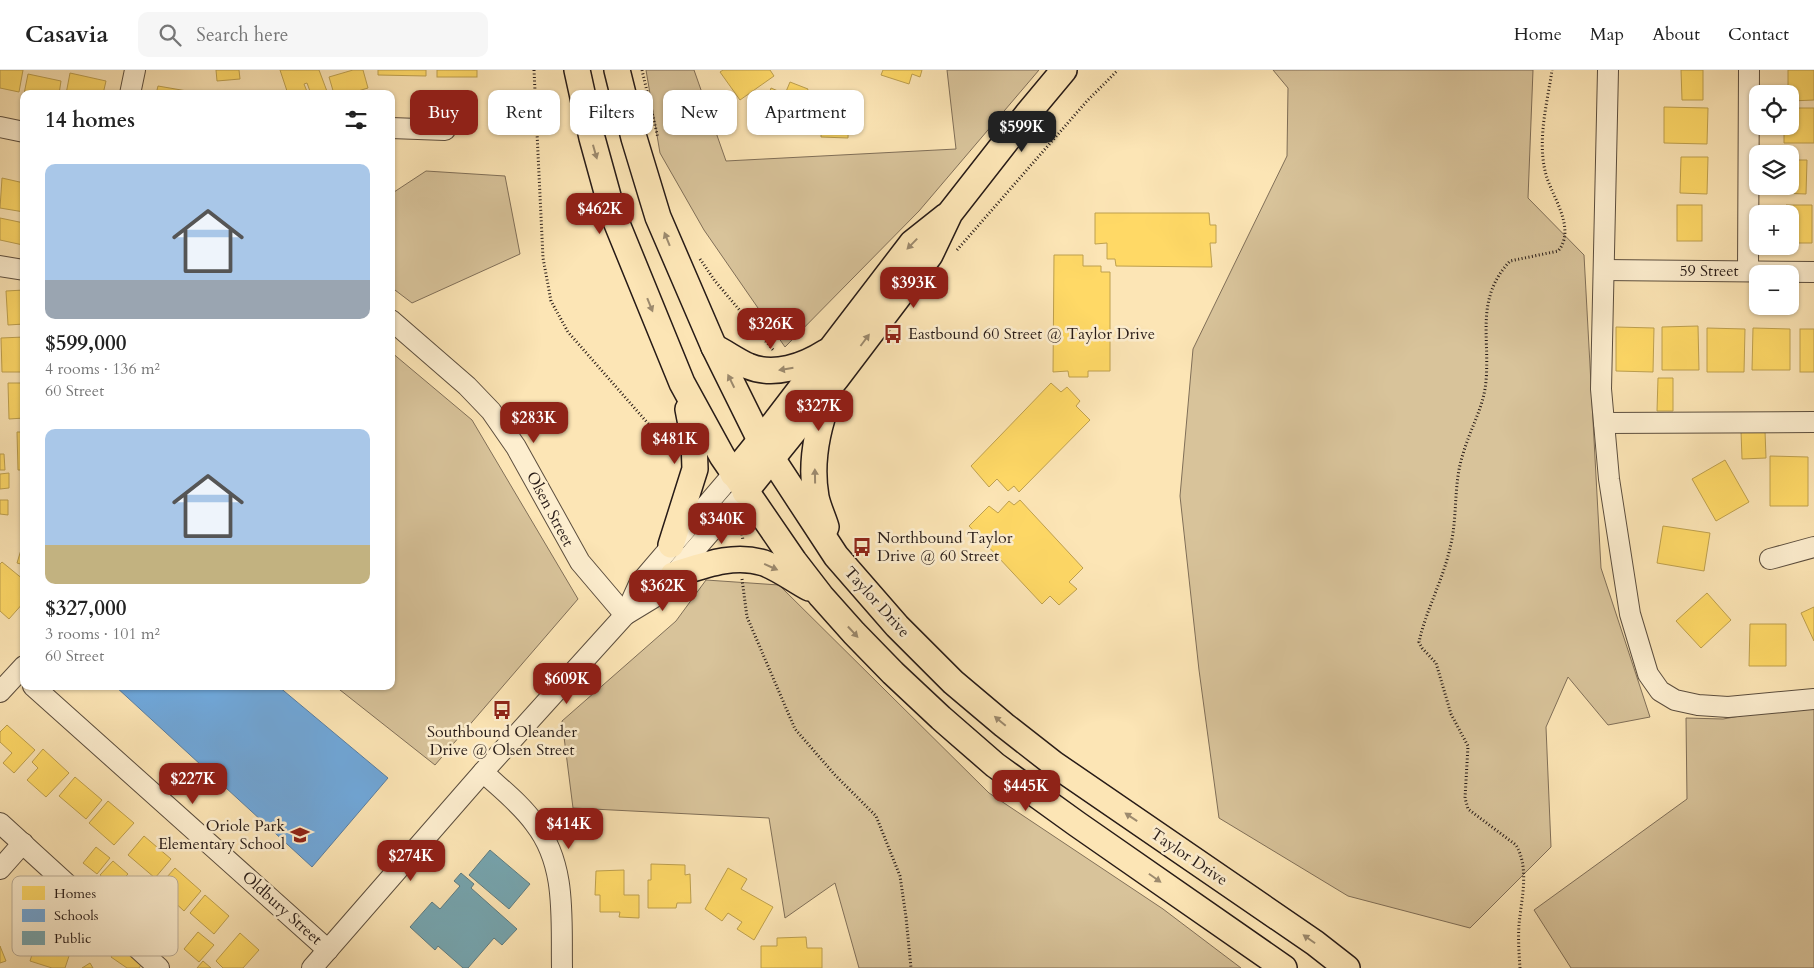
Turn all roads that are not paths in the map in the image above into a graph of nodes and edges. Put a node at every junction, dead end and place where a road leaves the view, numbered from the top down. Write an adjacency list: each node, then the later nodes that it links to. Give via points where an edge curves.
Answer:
1 (135, 70): 7 (street)
2 (577, 70): 22 (main road, one-way to 22, via 613,214)
3 (617, 70): 19 (main road, Taylor Drive, one-way to 3, via 658,217)
4 (1064, 70): 12 (main road)
5 (1608, 70): 15 (street)
6 (1749, 70): 16 (street)
7 (131, 90)
8 (0, 127): 11 (street)
9 (395, 128): 10 (street)
10 (410, 129)
11 (20, 131)
12 (950, 213): 20 (main road, one-way to 20, via 912,243); 21 (main road, one-way to 12, via 930,255)
13 (0, 266): 14 (street)
14 (20, 269)
15 (1604, 270): 16 (street, 59 Street); 24 (street, via 1601,389)
16 (1748, 271): 17 (street, 59 Street)
17 (1814, 272)
18 (395, 323): 33 (street, Olsen Street, via 491,411 516,447 580,562)
19 (714, 348): 20 (main road, one-way to 19, via 808,363 777,370 749,367); 25 (main road, Taylor Drive, one-way to 19)
20 (830, 350): 25 (main road)
21 (836, 379): 25 (main road); 29 (main road, one-way to 21, via 816,498 814,472 817,434)
22 (682, 383): 26 (main road); 27 (main road, via 692,424 695,462)
23 (1814, 422): 24 (street)
24 (1604, 423): 37 (street, via 1630,614 1648,674 1660,691 1675,700 1698,706)
25 (766, 450): 26 (main road); 29 (main road, Taylor Drive)
26 (739, 483): 27 (street); 31 (street); 32 (main road)
27 (672, 545): 33 (street, via 639,584)
28 (1814, 547): 30 (street)
29 (836, 556): 49 (main road, Taylor Drive, one-way to 29, via 1054,764 1004,725 953,682 897,626)
30 (1770, 559)
31 (673, 575): 32 (main road, one-way to 32, via 731,559 754,561 779,570); 33 (street, via 653,598)
32 (821, 596): 48 (main road, one-way to 48, via 893,674 995,765)
33 (625, 615): 38 (street)
34 (20, 674): 36 (street)
35 (37, 690): 43 (street, Oldbury Street)
36 (0, 692)
37 (1814, 699)
38 (483, 772): 43 (street); 47 (street, via 536,824 554,860 560,890)
39 (0, 823): 40 (street)
40 (23, 844): 41 (street); 42 (street)
41 (0, 870)
42 (58, 876)
43 (328, 950): 46 (street)
44 (146, 956): 45 (street)
45 (159, 968)
46 (312, 968)
47 (562, 968)
48 (1284, 968)
49 (1347, 968)

